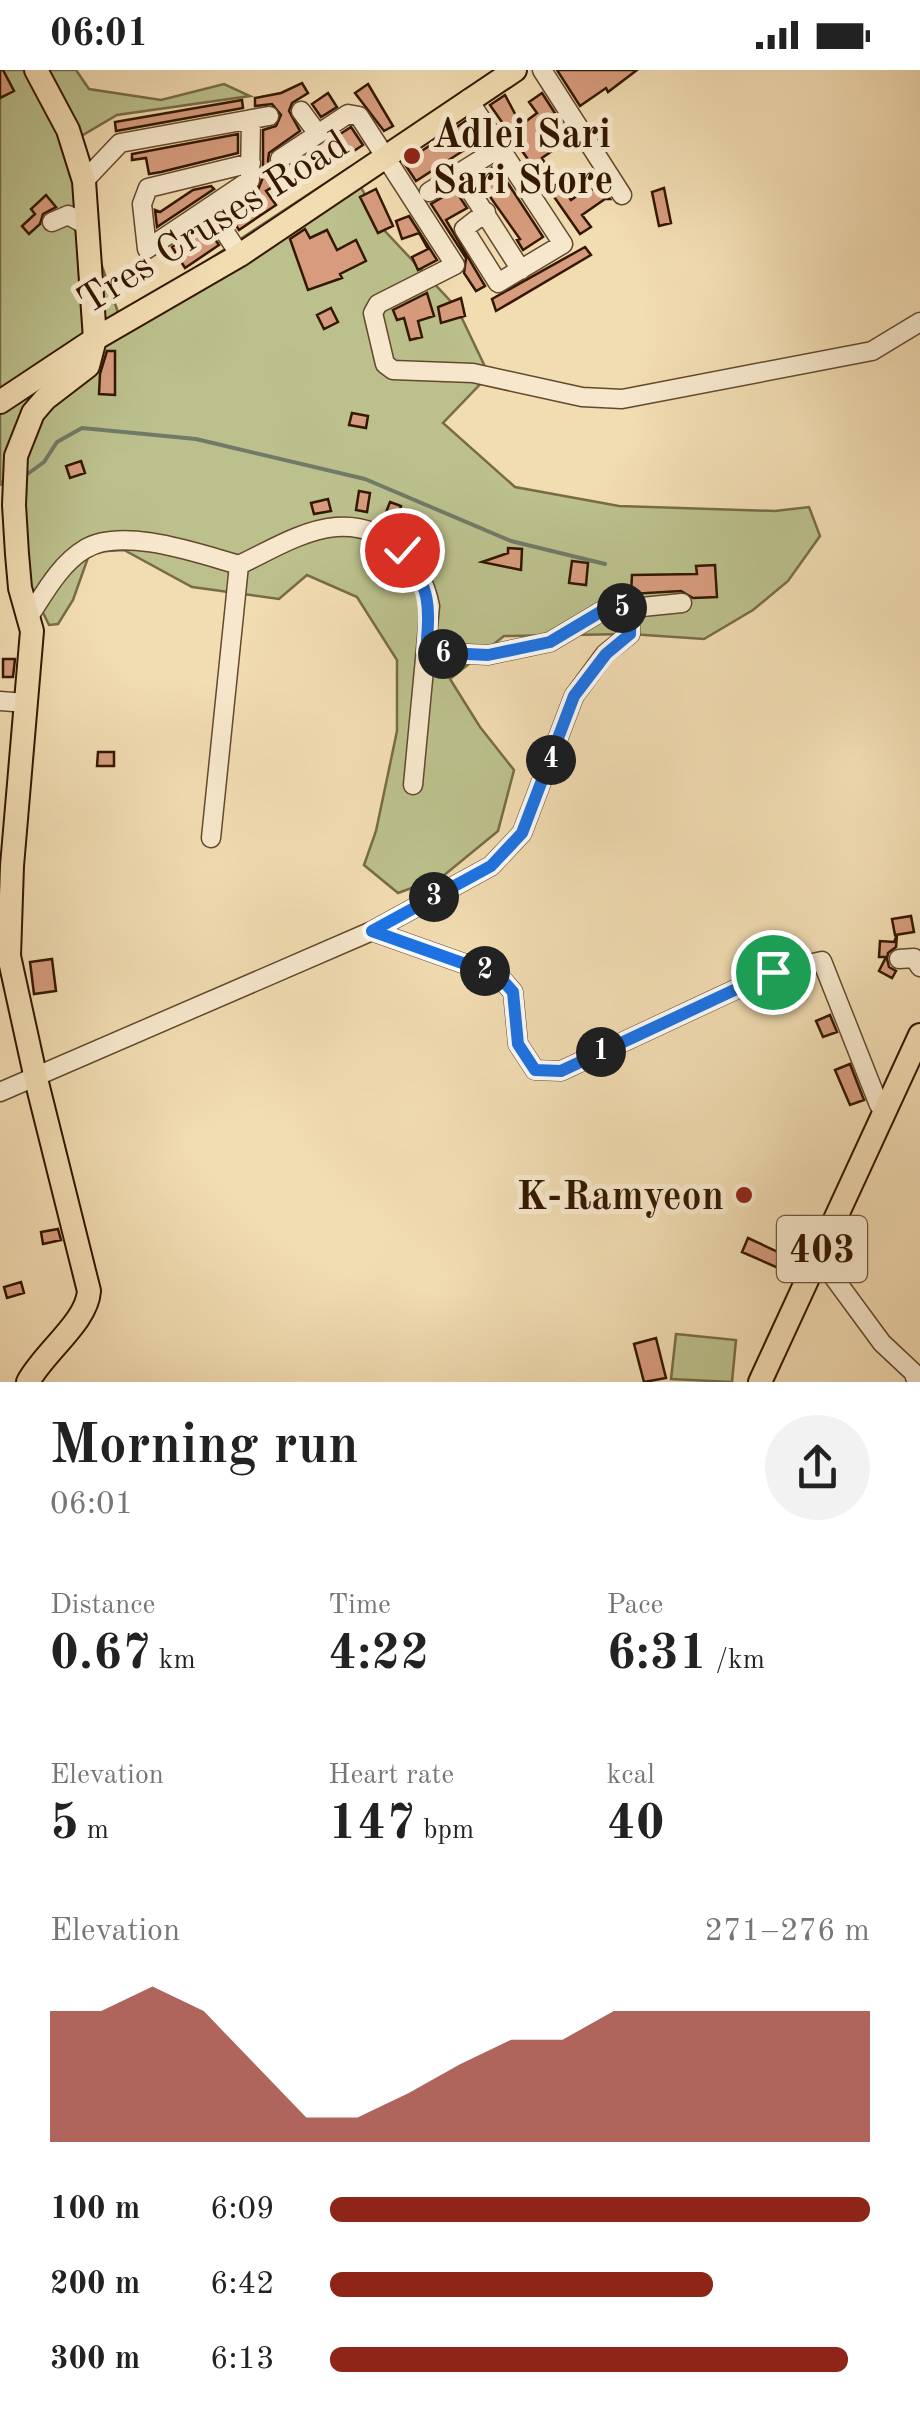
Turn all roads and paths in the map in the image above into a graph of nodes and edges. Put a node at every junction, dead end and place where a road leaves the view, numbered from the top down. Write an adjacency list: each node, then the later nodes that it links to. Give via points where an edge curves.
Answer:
1 (514, 70): 4 (main road, Tres Cruses Road)
2 (542, 70): 14 (street)
3 (38, 71): 12 (main road)
4 (468, 99): 7 (street); 8 (main road, Tres Cruses Road)
5 (301, 111): 6 (street)
6 (318, 134): 8 (street, via 354,113); 9 (street)
7 (501, 147): 11 (street); 20 (street, via 563,244)
8 (386, 155): 19 (main road, Tres Cruses Road); 21 (street, via 455,264 378,304 373,313 385,364 393,370 473,374 582,398 622,399 872,351)
9 (280, 159)
10 (250, 163): 12 (street, via 260,117 120,143); 15 (street, via 250,180); 15 (street, via 148,188 142,204 147,250)
11 (459, 174): 13 (street); 16 (street)
12 (84, 180): 18 (main road)
13 (429, 192)
14 (622, 194)
15 (209, 208): 19 (street)
16 (486, 212): 20 (street); 20 (street, via 464,230 498,283)
17 (52, 222): 18 (street, via 68,215)
18 (88, 226): 22 (main road)
19 (240, 255): 22 (main road, Tres Cruses Road)
20 (521, 270)
21 (920, 322)
22 (95, 338): 23 (main road, Tres Cruses Road); 27 (main road, via 88,366 33,413 16,456 17,554)
23 (0, 402)
24 (240, 565): 27 (street, via 175,548 105,541 67,564); 28 (street, via 335,527 385,538 402,550 426,588); 33 (street)
25 (682, 603): 26 (street)
26 (631, 606): 28 (street, via 602,611 550,642 488,655); 34 (street, via 630,634 574,696 522,833 491,866)
27 (30, 615): 30 (main road)
28 (426, 652): 31 (street)
29 (0, 701): 30 (street)
30 (26, 703): 32 (main road)
31 (413, 785)
32 (8, 816): 38 (main road, via 9,956)
33 (212, 838)
34 (372, 931): 38 (street); 40 (street, via 499,976 513,992 518,1044 535,1070 561,1071 773,972 822,961 879,1105)
35 (899, 959): 36 (street, via 914,958)
36 (920, 967)
37 (920, 1035): 40 (main road, 403)
38 (36, 1079): 39 (street); 42 (main road, via 89,1291 82,1316)
39 (0, 1092)
40 (887, 1109): 41 (main road, 403)
41 (818, 1256): 43 (main road, 403); 44 (street)
42 (28, 1382)
43 (760, 1382)
44 (917, 1382)

